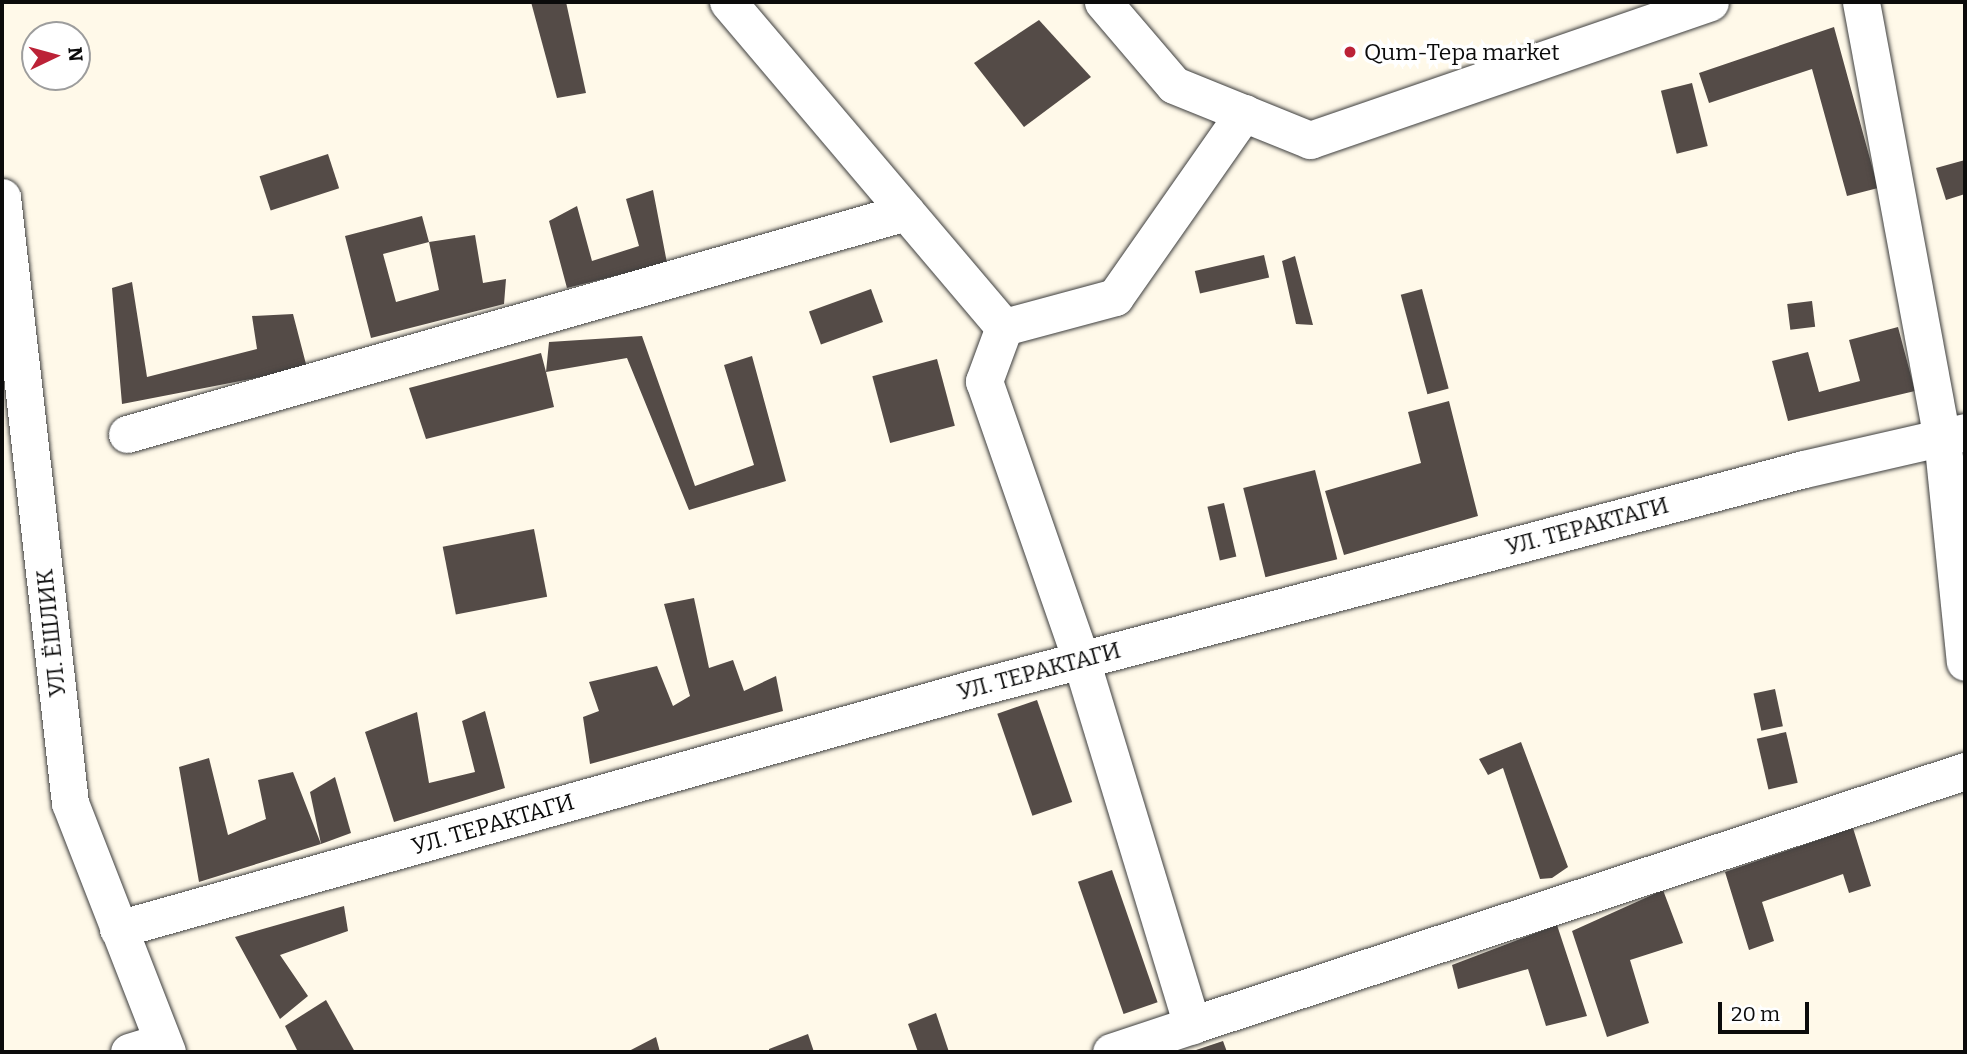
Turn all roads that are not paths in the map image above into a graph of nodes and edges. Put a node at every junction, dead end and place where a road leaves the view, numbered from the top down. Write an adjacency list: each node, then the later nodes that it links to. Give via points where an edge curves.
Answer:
1 (728, 2): 7 (street)
2 (1103, 2): 5 (street, via 1174,85)
3 (1710, 2): 5 (street, via 1310,140)
4 (1861, 2): 10 (street)
5 (1244, 113): 8 (street, via 1115,296)
6 (2, 197): 14 (street, УЛ. ЁШЛИК, via 70,803)
7 (906, 212): 8 (street); 9 (street)
8 (1004, 327): 11 (street, via 984,381)
9 (127, 434)
10 (1954, 435): 11 (street, УЛ. ТЕРАКТАГИ); 12 (street)
11 (1082, 660): 14 (street, УЛ. ТЕРАКТАГИ); 15 (street)
12 (1965, 662)
13 (1965, 771): 15 (street)
14 (118, 929): 16 (street, УЛ. ЁШЛИК)
15 (1192, 1025): 17 (street)
16 (152, 1049)
17 (1111, 1052)

